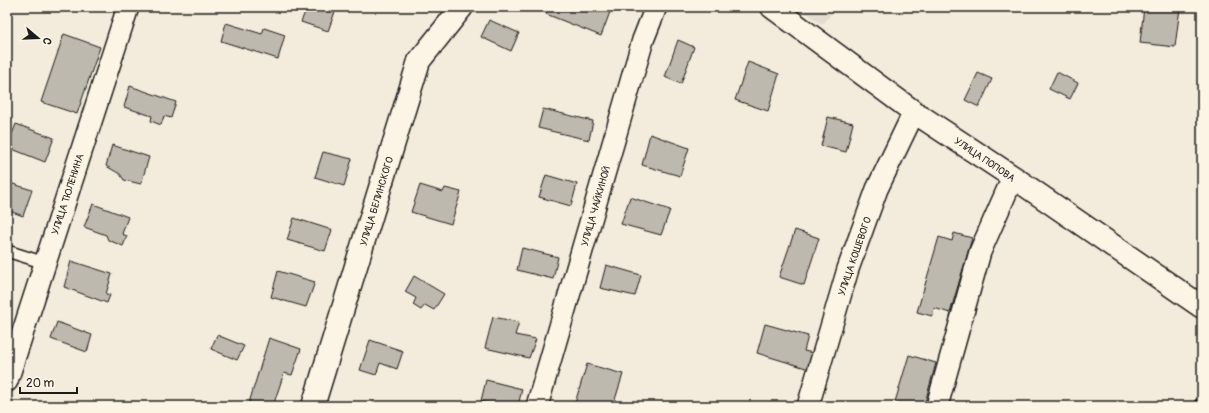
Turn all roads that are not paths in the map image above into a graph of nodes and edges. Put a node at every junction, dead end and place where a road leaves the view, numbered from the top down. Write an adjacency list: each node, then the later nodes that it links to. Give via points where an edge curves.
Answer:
1 (128, 7): 8 (street, УЛИЦА ТЮЛЕНИНА)
2 (462, 7): 11 (street, УЛИЦА БЕЛИНСКОГО, via 419,61)
3 (656, 7): 12 (street, УЛИЦА ЧАЙКИНОЙ, via 643,40)
4 (772, 7): 5 (street, УЛИЦА ПОПОВА)
5 (914, 112): 6 (street, УЛИЦА ПОПОВА); 13 (street, УЛИЦА КОШЕВОГО, via 878,189 848,269)
6 (1013, 177): 9 (street, УЛИЦА ПОПОВА); 14 (street, via 980,252)
7 (7, 251): 8 (lane)
8 (45, 263): 10 (street, УЛИЦА ТЮЛЕНИНА)
9 (1202, 307)
10 (7, 381)
11 (313, 406)
12 (537, 406)
13 (808, 406)
14 (937, 406)

